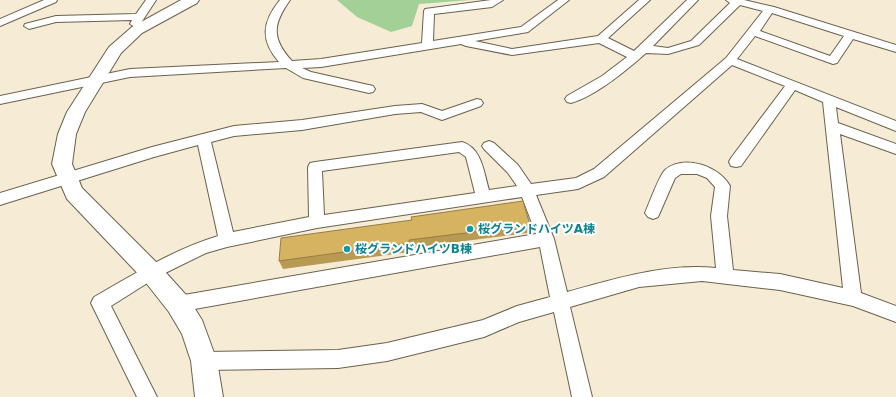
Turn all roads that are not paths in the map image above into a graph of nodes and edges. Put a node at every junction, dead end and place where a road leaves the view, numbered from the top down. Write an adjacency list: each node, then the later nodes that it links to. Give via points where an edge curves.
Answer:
1 (52, 0): 10 (street)
2 (151, 0): 13 (street)
3 (192, 0): 13 (street)
4 (285, 0): 23 (street, via 278,9 270,36 277,52)
5 (498, 0): 19 (street, via 492,4 429,11)
6 (564, 0): 18 (street, via 524,30)
7 (645, 0): 17 (street)
8 (693, 0): 21 (street)
9 (734, 1): 11 (street); 21 (street, via 695,42 668,51)
10 (38, 3): 12 (street)
11 (770, 8): 15 (street); 16 (street)
12 (0, 23)
13 (139, 24): 14 (street, via 56,20); 24 (street, via 115,50)
14 (29, 26)
15 (753, 32): 16 (street, via 833,61); 22 (street)
16 (851, 34): 20 (street)
17 (601, 39): 18 (street, via 512,52); 21 (street)
18 (457, 41): 19 (street)
19 (427, 44): 23 (street, via 321,63)
20 (896, 49)
21 (640, 53): 27 (street, via 592,88)
22 (730, 60): 25 (street); 38 (street, via 599,173 578,183)
23 (289, 65): 24 (street, via 151,71); 26 (street, via 307,76)
24 (98, 79): 28 (street); 37 (street, via 76,112 67,134 62,164)
25 (792, 85): 29 (street); 36 (street)
26 (369, 90)
27 (571, 99)
28 (0, 100)
29 (829, 100): 31 (street); 32 (street)
30 (477, 103): 33 (street, via 442,116 422,108 395,110 302,125 234,131)
31 (832, 126): 35 (street); 47 (street)
32 (896, 126)
33 (203, 138): 37 (street); 44 (street)
34 (489, 146): 38 (street, via 513,169)
35 (896, 149)
36 (736, 162)
37 (68, 179): 40 (street); 45 (street, via 74,193)
38 (527, 190): 39 (street); 43 (street)
39 (484, 198): 42 (street); 42 (street, via 472,155 462,147 315,167)
40 (0, 199)
41 (653, 213): 46 (street, via 669,175 678,169 697,169 712,174 723,186 718,216)
42 (317, 222): 44 (street)
43 (546, 239): 48 (street); 49 (street)
44 (227, 240): 45 (street, via 201,248)
45 (151, 272): 49 (street); 52 (street, via 100,303)
46 (725, 276): 47 (street, via 780,282); 48 (street, via 702,274 639,280)
47 (853, 298): 50 (street)
48 (560, 302): 51 (street, via 518,314 484,328 387,352 338,359); 54 (street)
49 (178, 304): 51 (street, via 193,329)
50 (896, 314)
51 (204, 361): 53 (street)
52 (147, 397)
53 (208, 397)
54 (582, 397)

